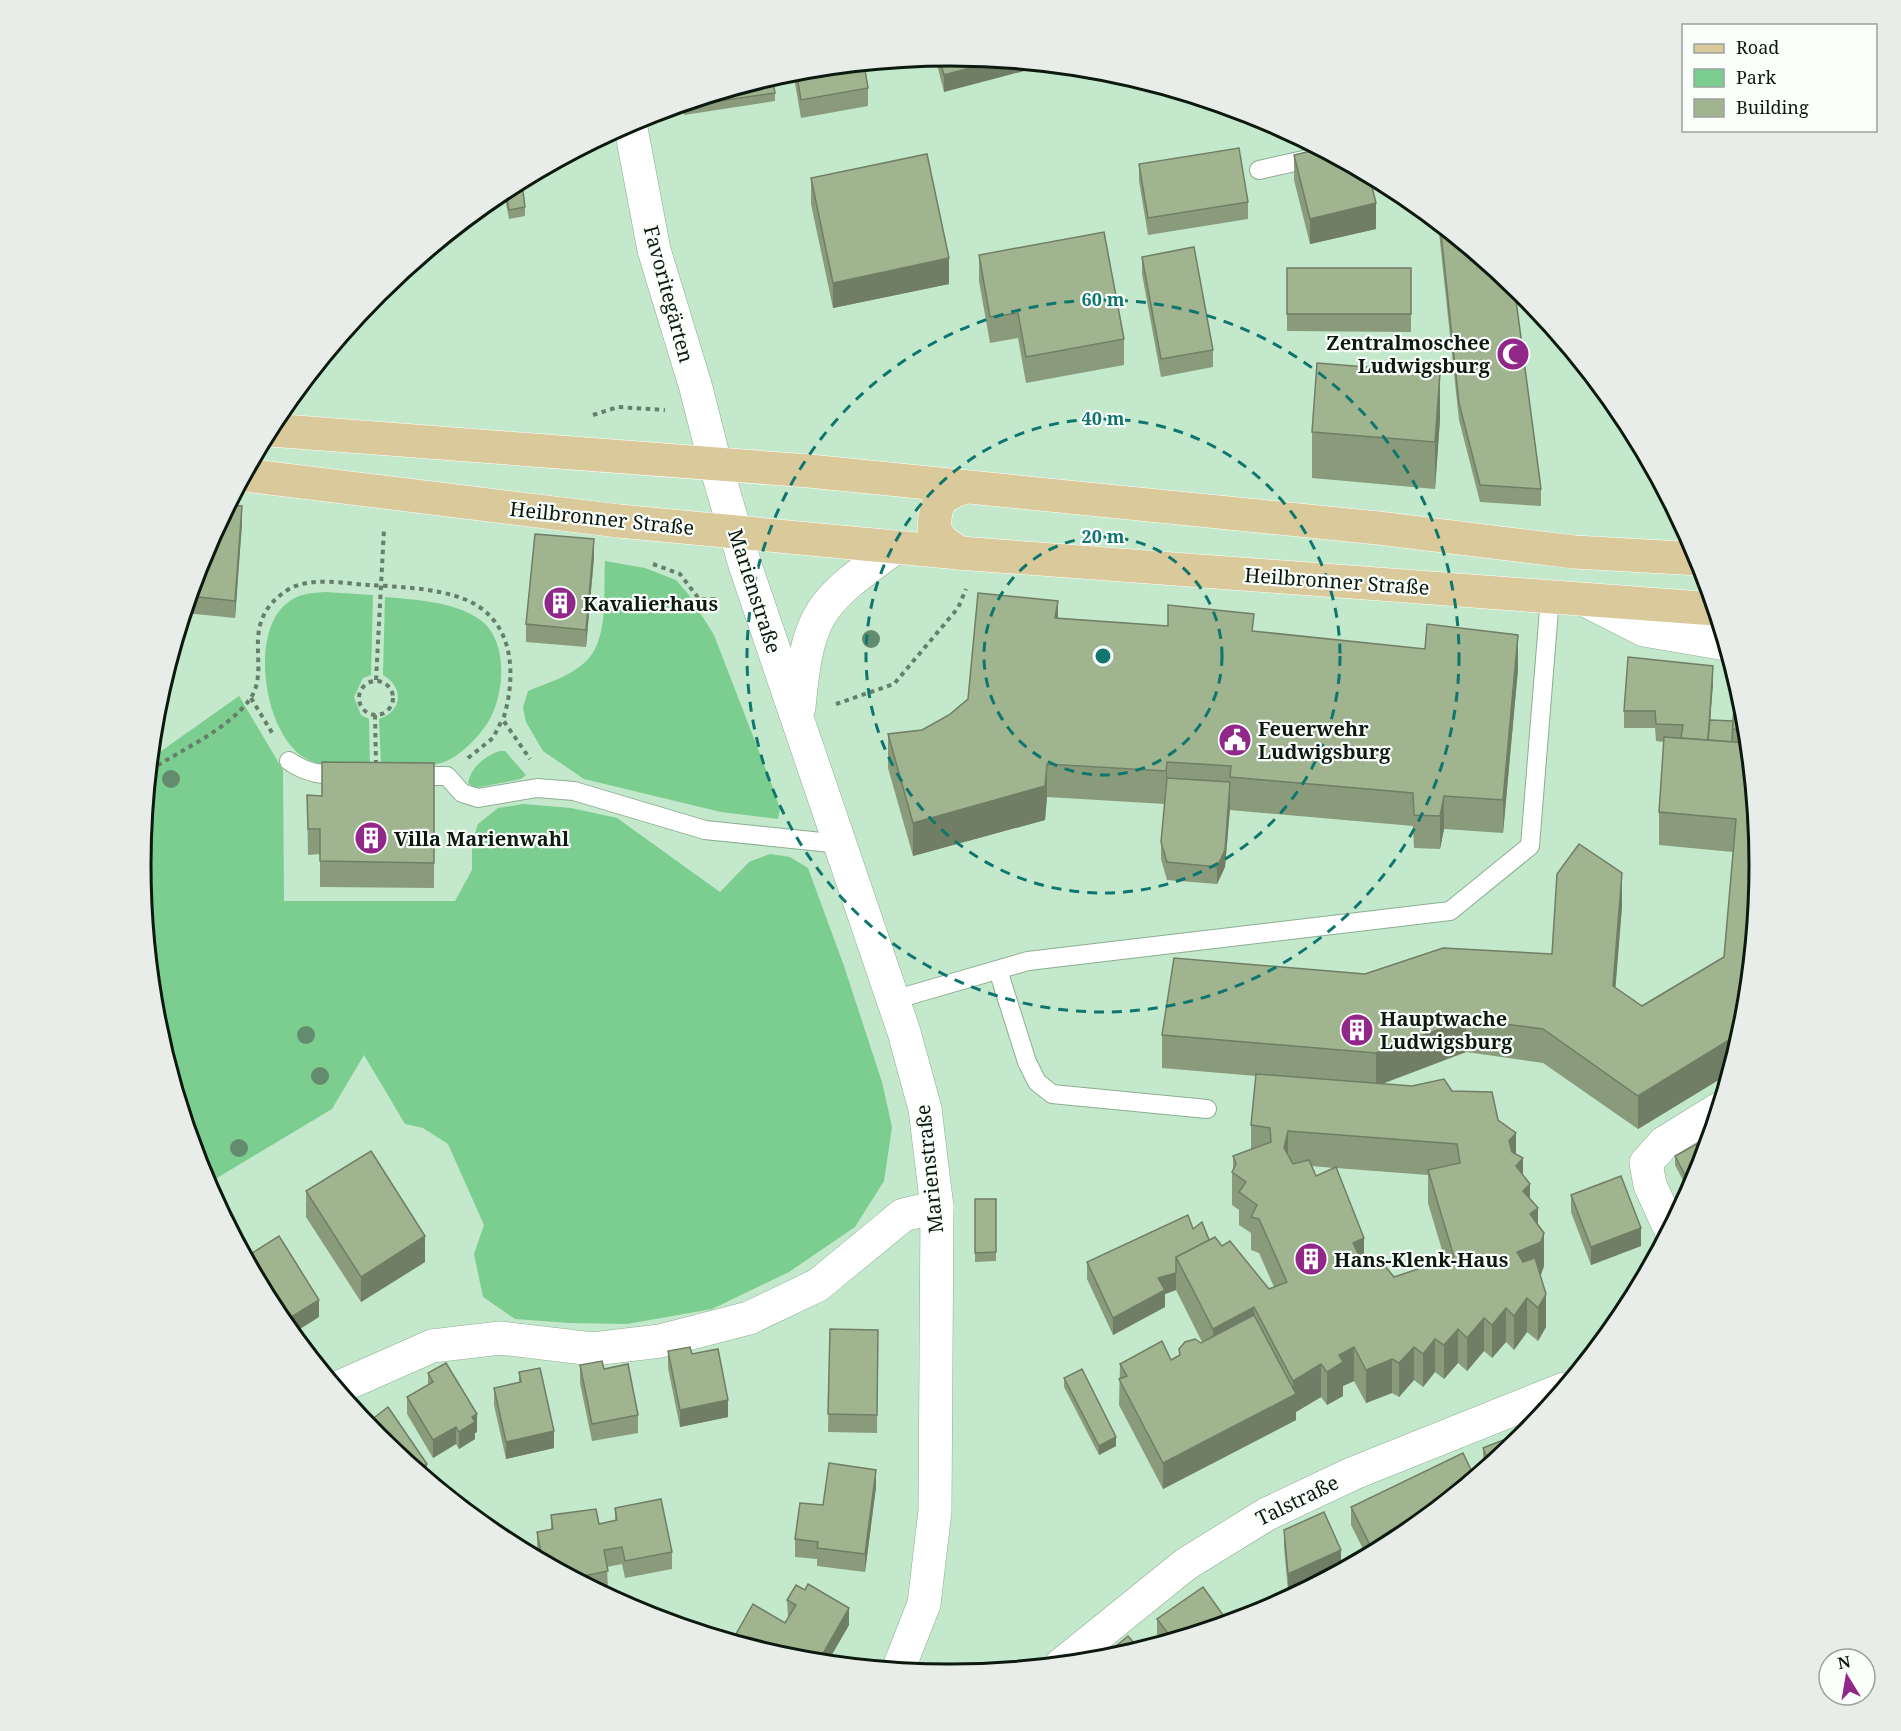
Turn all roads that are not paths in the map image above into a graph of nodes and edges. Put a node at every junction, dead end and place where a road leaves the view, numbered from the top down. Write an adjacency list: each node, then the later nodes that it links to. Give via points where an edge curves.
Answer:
1 (632, 133): 5 (street, Favoritegärten, via 654,250)
2 (1318, 156): 3 (lane)
3 (1259, 170)
4 (280, 431): 5 (main road)
5 (715, 463): 7 (main road); 8 (street, Marienstraße)
6 (253, 476): 8 (main road, Heilbronner Straße)
7 (964, 487): 10 (main road, via 944,495 936,507 934,529 942,541); 11 (main road, via 1378,528 1574,552)
8 (735, 532): 9 (main road, Heilbronner Straße); 16 (street, Marienstraße)
9 (896, 547): 10 (main road, Heilbronner Straße); 16 (street, Marienstraße, via 845,583 826,603 803,663)
10 (970, 554): 12 (main road, Heilbronner Straße)
11 (1689, 559)
12 (1550, 597): 13 (main road, Heilbronner Straße); 19 (lane, via 1530,846 1450,911 1028,961)
13 (1586, 600): 14 (main road, Heilbronner Straße); 15 (street, via 1644,630)
14 (1708, 608)
15 (1718, 643)
16 (797, 718): 18 (street, Marienstraße)
17 (289, 761): 18 (lane, via 302,770 322,775 447,776 462,793 478,798 537,788 574,791 705,830)
18 (840, 844): 20 (street, Marienstraße)
19 (998, 970): 20 (lane); 21 (lane, via 1027,1062 1037,1082 1052,1094)
20 (893, 1000): 23 (street, Marienstraße, via 925,1109)
21 (1207, 1109)
22 (1710, 1114): 24 (street, via 1664,1143 1646,1164 1650,1185)
23 (937, 1207): 25 (street, via 903,1215 818,1285 749,1318 660,1341 593,1349 501,1338 432,1346); 28 (street, Marienstraße, via 935,1510 924,1604)
24 (1669, 1217)
25 (343, 1385)
26 (1551, 1394): 27 (street, Talstraße, via 1354,1473 1267,1514 1186,1564)
27 (1073, 1655)
28 (901, 1663)

